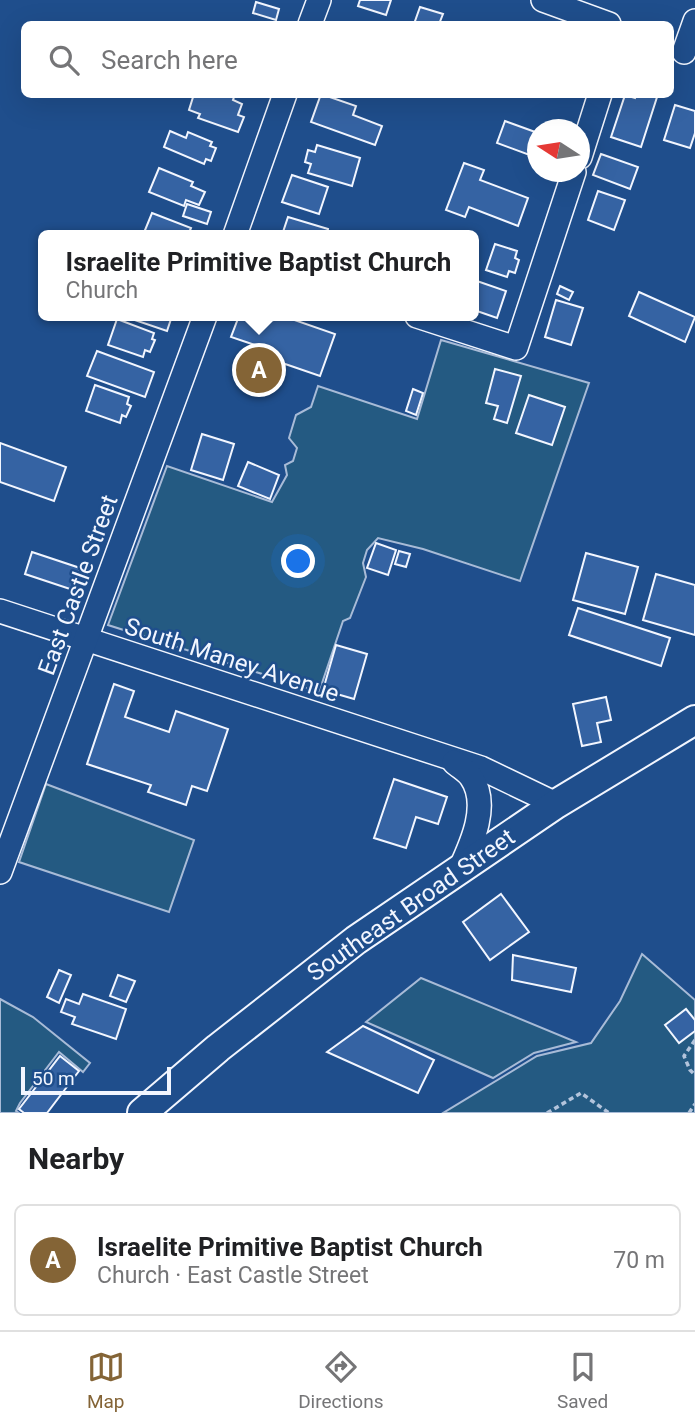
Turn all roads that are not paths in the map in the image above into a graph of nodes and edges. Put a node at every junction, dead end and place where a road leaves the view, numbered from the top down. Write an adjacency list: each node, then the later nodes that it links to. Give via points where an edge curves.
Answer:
1 (319, 0): 3 (street)
2 (542, 0): 4 (street)
3 (311, 21)
4 (601, 21)
5 (695, 21): 6 (street)
6 (683, 52)
7 (284, 98): 11 (street)
8 (599, 98): 9 (street)
9 (590, 124)
10 (572, 182): 13 (street, via 516,348)
11 (237, 230)
12 (203, 321): 15 (street, East Castle Street)
13 (432, 321)
14 (0, 611): 15 (street, South Maney Avenue)
15 (85, 640): 17 (street, South Maney Avenue); 20 (street, East Castle Street)
16 (695, 720): 18 (main road, Southeast Broad Street)
17 (449, 758): 18 (street, South Maney Avenue); 19 (street, South Maney Avenue, via 471,776 480,808)
18 (556, 804): 19 (main road, Southeast Broad Street)
19 (460, 869): 21 (main road, Southeast Broad Street, via 356,940)
20 (0, 872)
21 (142, 1113)

